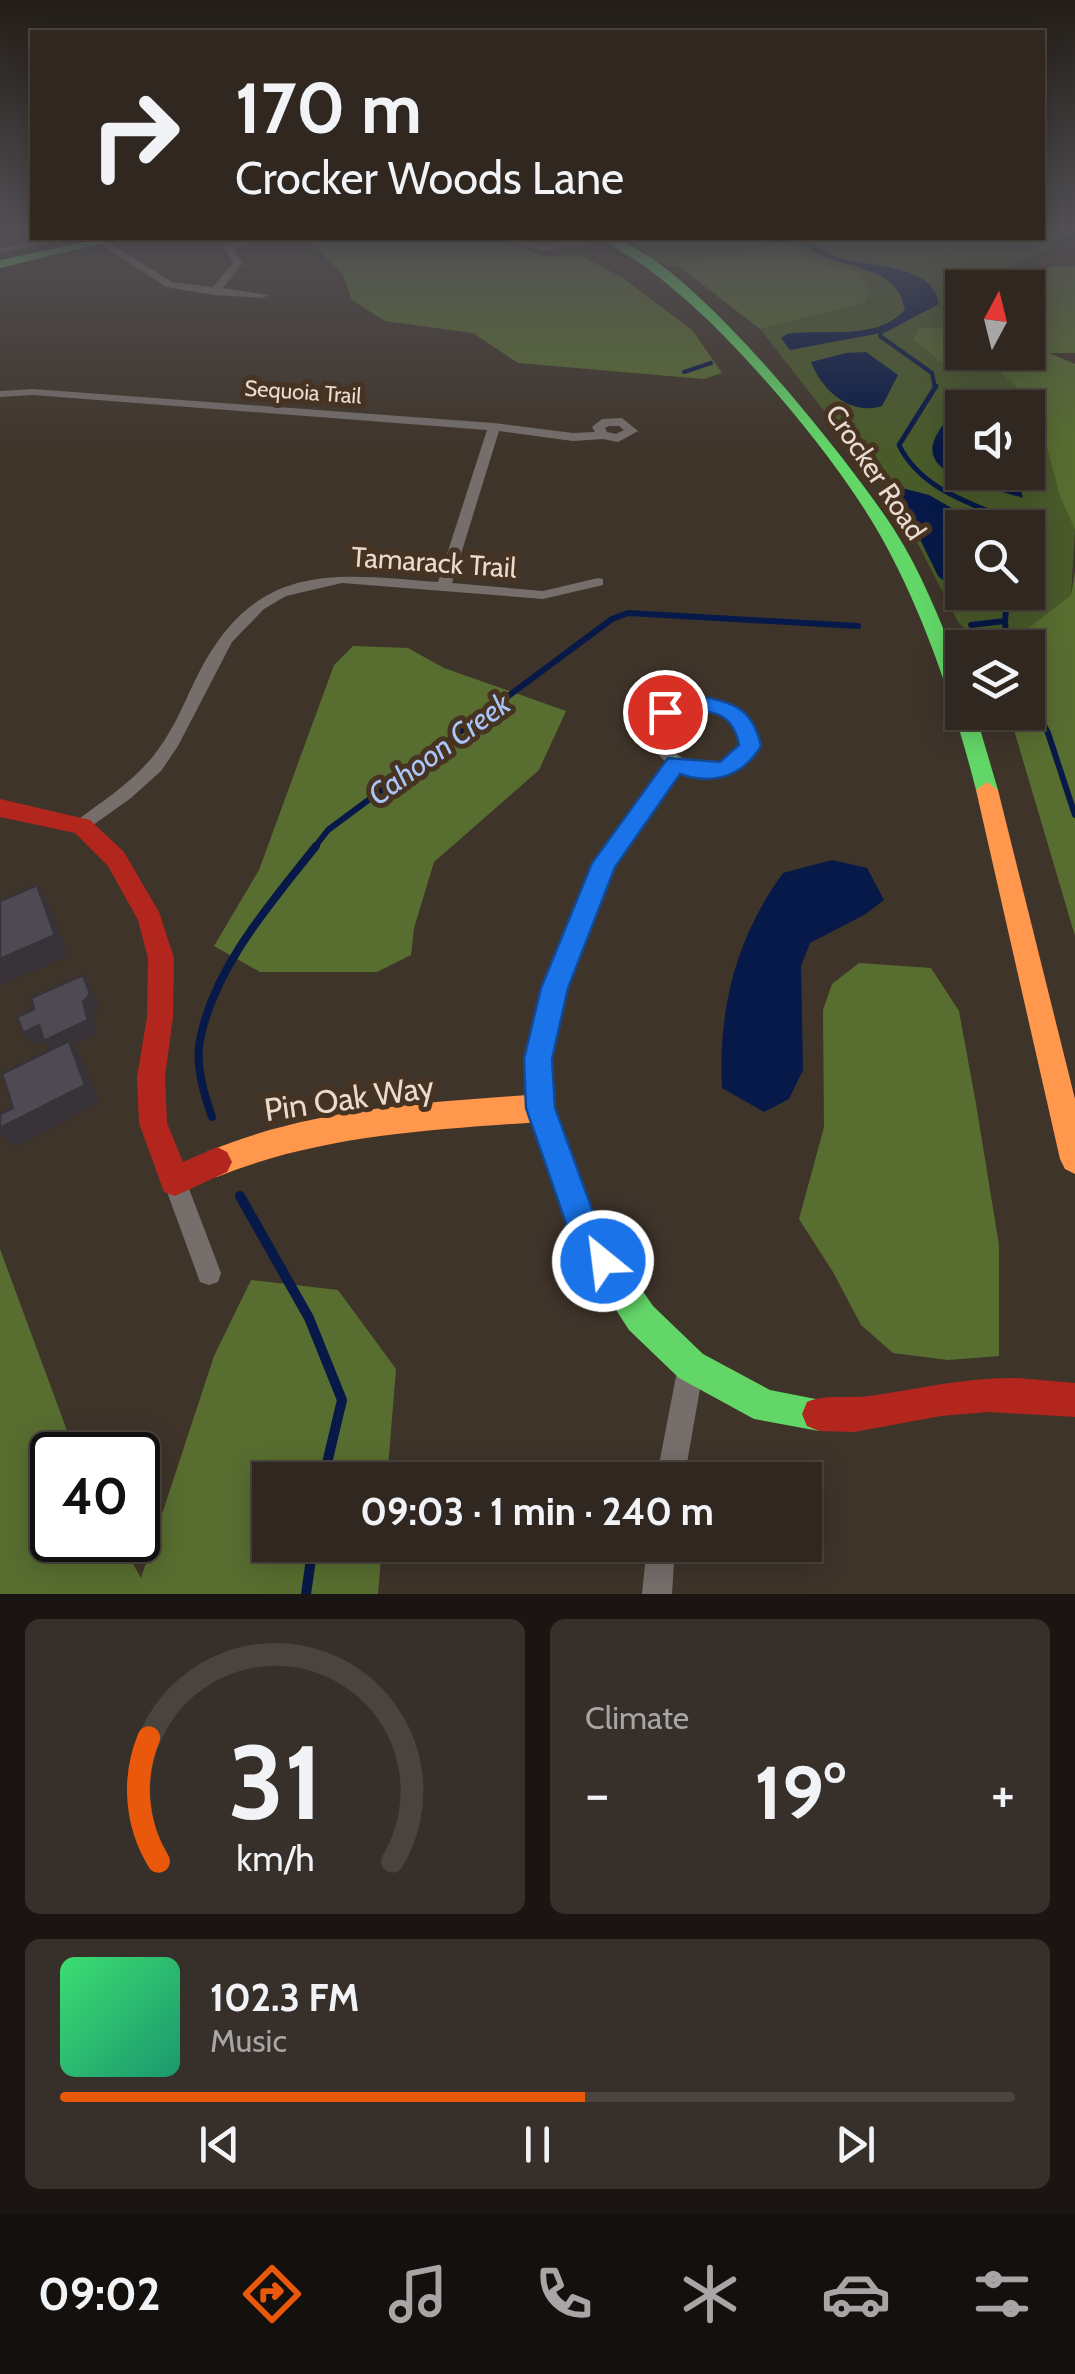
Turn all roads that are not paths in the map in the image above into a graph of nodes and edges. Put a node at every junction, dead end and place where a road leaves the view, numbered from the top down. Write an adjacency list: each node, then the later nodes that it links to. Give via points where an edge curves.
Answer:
1 (693, 302): 11 (main road, Crocker Road, via 811,426 892,540 980,766)
2 (0, 394): 3 (street, Sequoia Trail)
3 (494, 427): 4 (street, Sequoia Trail); 6 (street)
4 (602, 435)
5 (598, 582): 6 (street, Tamarack Trail, via 543,595)
6 (444, 586): 9 (street, Tamarack Trail, via 311,582 247,613 227,634 164,755)
7 (676, 764): 7 (street, via 706,772 736,765 750,746 746,725 709,704 692,702 665,712 653,732 663,755); 10 (main road, via 604,863 555,988 538,1059)
8 (0, 808): 9 (main road)
9 (82, 826): 12 (main road, via 116,859 150,919 161,958 153,1123)
10 (540, 1108): 12 (main road, Pin Oak Way, via 362,1122 263,1141); 14 (main road, via 584,1232 640,1318)
11 (1075, 1159)
12 (176, 1180): 13 (street)
13 (210, 1273)
14 (691, 1366): 15 (main road, via 766,1407 838,1417 956,1397); 16 (street)
15 (1075, 1400)
16 (673, 1462)
17 (660, 1562): 18 (street)
18 (657, 1594)

